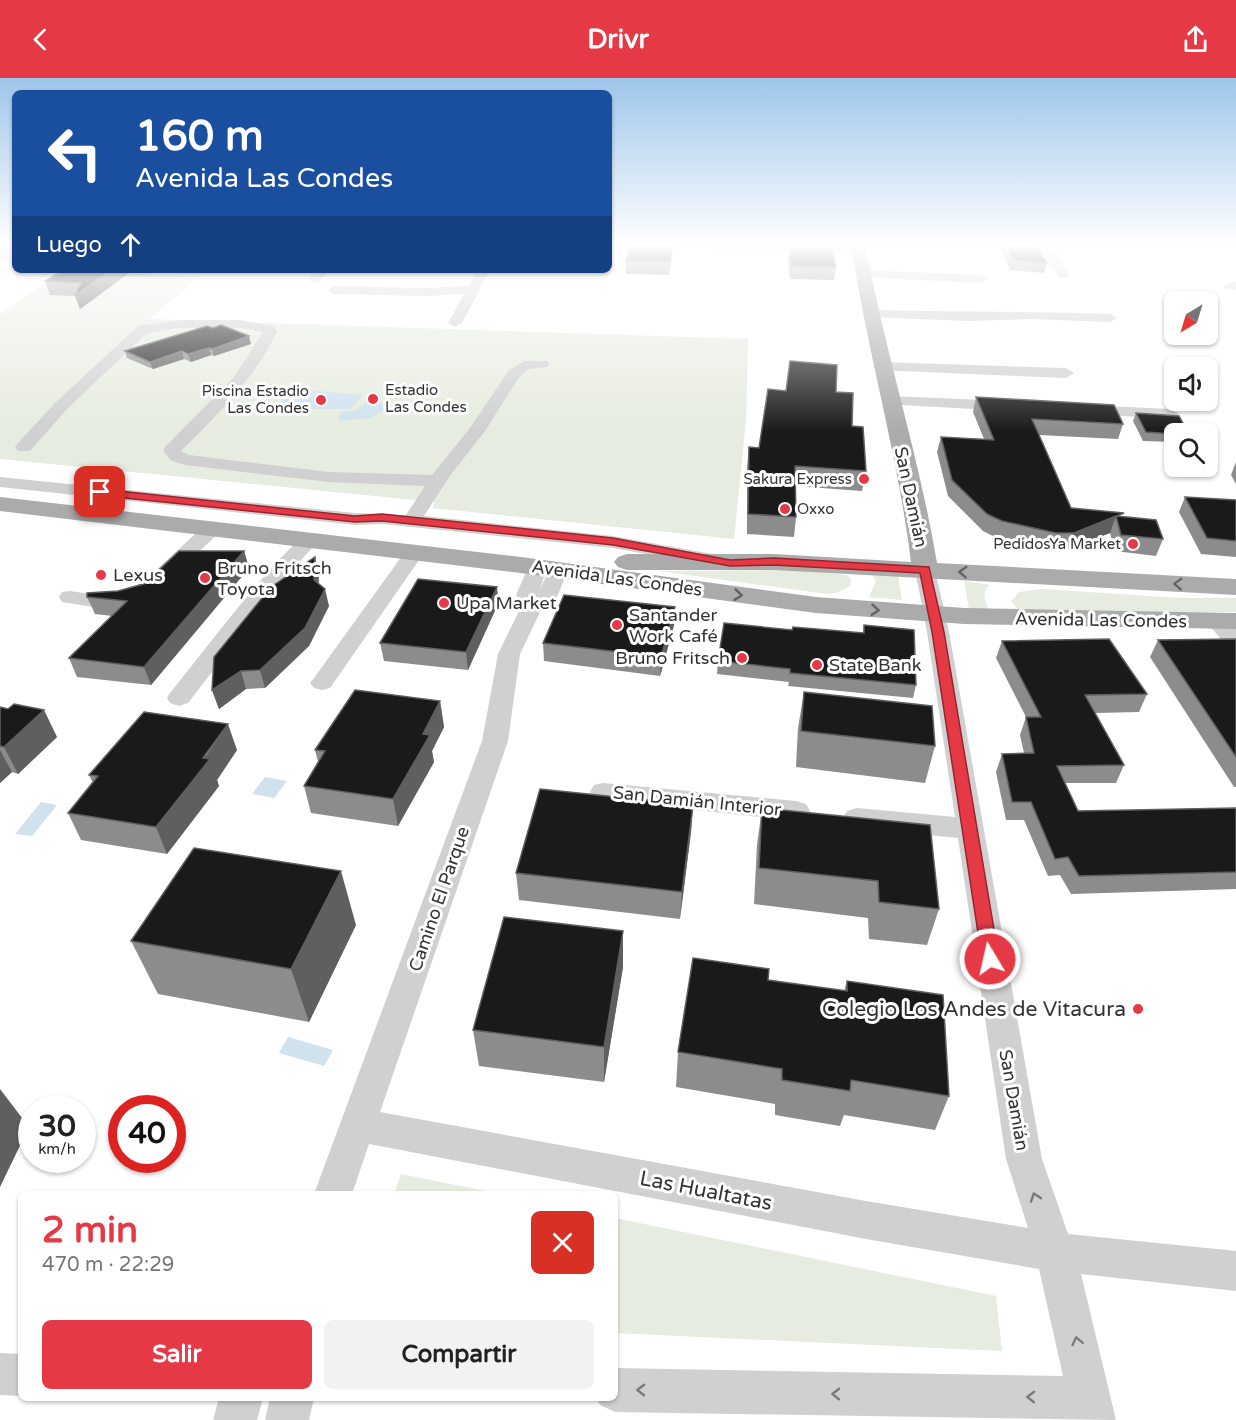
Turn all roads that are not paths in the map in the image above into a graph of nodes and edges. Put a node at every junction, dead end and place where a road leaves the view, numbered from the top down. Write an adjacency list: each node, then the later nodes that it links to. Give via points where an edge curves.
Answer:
1 (464, 307): 5 (street)
2 (870, 307): 3 (main road, San Damián)
3 (871, 315): 4 (street); 7 (main road, San Damián)
4 (1110, 318)
5 (455, 323)
6 (542, 364): 16 (street, via 525,365 514,373 477,431)
7 (881, 367): 8 (street); 9 (main road, San Damián)
8 (1066, 373)
9 (890, 401): 10 (street); 28 (main road, San Damián)
10 (1030, 407)
11 (1065, 409): 12 (street)
12 (1171, 414)
13 (24, 447): 16 (street, via 69,398 143,329 179,324 240,324 270,332 242,378 172,450 176,456 273,472)
14 (0, 465): 15 (street)
15 (119, 476): 18 (street); 21 (street)
16 (437, 481): 21 (street)
17 (0, 482): 18 (street)
18 (100, 492): 21 (street, via 355,519)
19 (0, 493): 25 (main road, Avenida Las Condes, via 581,558)
20 (0, 504): 22 (main road, Avenida Las Condes)
21 (416, 514): 25 (street)
22 (210, 530): 23 (main road, Avenida Las Condes); 31 (street, via 146,590 131,599 112,604)
23 (308, 541): 24 (main road, Avenida Las Condes); 38 (street)
24 (414, 553): 27 (main road, Avenida Las Condes); 37 (street)
25 (730, 563): 26 (main road, Avenida Las Condes)
26 (846, 565): 28 (main road, Avenida Las Condes); 32 (main road, via 860,574 861,586 846,596)
27 (548, 569): 32 (main road, Avenida Las Condes, one-way to 32); 41 (street, Camino El Parque, via 547,597 534,602 509,654 495,741)
28 (925, 570): 29 (main road, Avenida Las Condes, one-way to 28); 33 (street, San Damián)
29 (1043, 577): 30 (main road, Avenida Las Condes, one-way to 29); 34 (main road, via 1013,584 999,593 1000,605)
30 (1236, 587)
31 (70, 597)
32 (816, 605): 33 (main road, Avenida Las Condes, one-way to 33)
33 (935, 615): 34 (main road, Avenida Las Condes); 40 (street, San Damián)
34 (1019, 618): 35 (main road, Avenida Las Condes)
35 (1227, 621): 36 (street)
36 (1236, 643)
37 (322, 683)
38 (179, 698)
39 (603, 792): 40 (street, San Damián Interior)
40 (970, 829): 43 (street, San Damián, one-way to 40, via 1024,1159)
41 (359, 1125): 42 (street, Camino El Parque); 43 (street, Las Hualtatas)
42 (334, 1191)
43 (1054, 1252): 44 (street, Las Hualtatas); 50 (street, San Damián, one-way to 43)
44 (1236, 1270)
45 (0, 1374): 46 (street)
46 (18, 1375)
47 (618, 1390): 50 (street, one-way to 47)
48 (239, 1401): 51 (street)
49 (291, 1401): 52 (street)
50 (1092, 1409)
51 (235, 1420)
52 (287, 1420)

